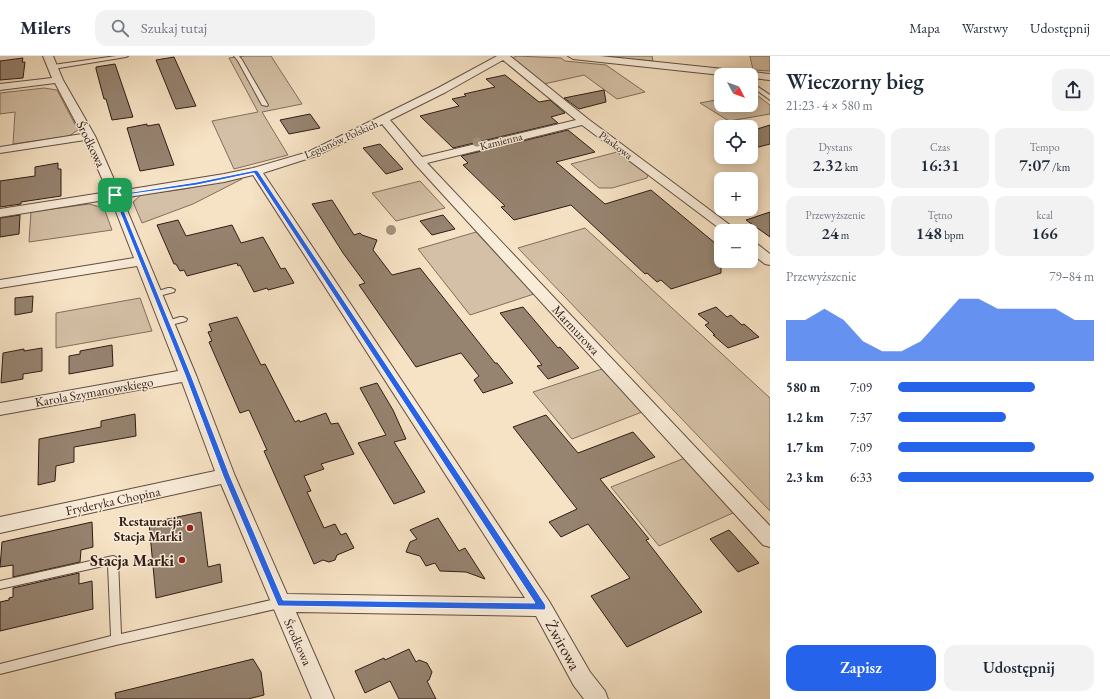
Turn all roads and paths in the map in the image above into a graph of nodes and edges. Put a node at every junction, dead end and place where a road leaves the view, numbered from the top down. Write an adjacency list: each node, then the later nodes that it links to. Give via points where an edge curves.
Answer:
1 (126, 56): 5 (lane)
2 (236, 56): 12 (lane)
3 (504, 56): 13 (street, Legionów Polskich); 14 (street, Piaskowa)
4 (572, 56): 6 (street)
5 (53, 68): 9 (street); 15 (street, Środkowa)
6 (714, 72)
7 (758, 76): 8 (street)
8 (770, 77)
9 (0, 87)
10 (758, 89): 11 (lane)
11 (770, 98)
12 (264, 105)
13 (384, 120): 17 (street, Marmurowa); 18 (street, Legionów Polskich, via 312,154)
14 (584, 121): 17 (street, Kamienna); 21 (street, Piaskowa)
15 (89, 136): 16 (street); 19 (street, Środkowa)
16 (0, 150)
17 (419, 161): 34 (street, Marmurowa)
18 (256, 171): 19 (street, Legionów Polskich); 37 (street)
19 (115, 195): 20 (street, Legionów Polskich); 24 (street, Środkowa)
20 (0, 213)
21 (722, 224)
22 (758, 252): 23 (street)
23 (770, 261)
24 (142, 262): 25 (street); 27 (street, Środkowa)
25 (0, 284)
26 (171, 290): 27 (lane)
27 (155, 295): 29 (street, Środkowa)
28 (183, 319): 29 (lane)
29 (167, 324): 30 (street, Środkowa)
30 (188, 375): 31 (street, Karola Szymanowskiego); 32 (street, Środkowa)
31 (0, 409)
32 (226, 476): 33 (street, Fryderyka Chopina); 36 (street, Środkowa)
33 (0, 525)
34 (770, 539)
35 (0, 585): 38 (lane, via 113,560)
36 (280, 603): 37 (street, Żwirowa); 38 (lane); 40 (street, Środkowa)
37 (542, 607): 41 (street, Żwirowa, via 582,679)
38 (116, 640): 39 (lane)
39 (0, 669)
40 (323, 699)
41 (597, 699)

